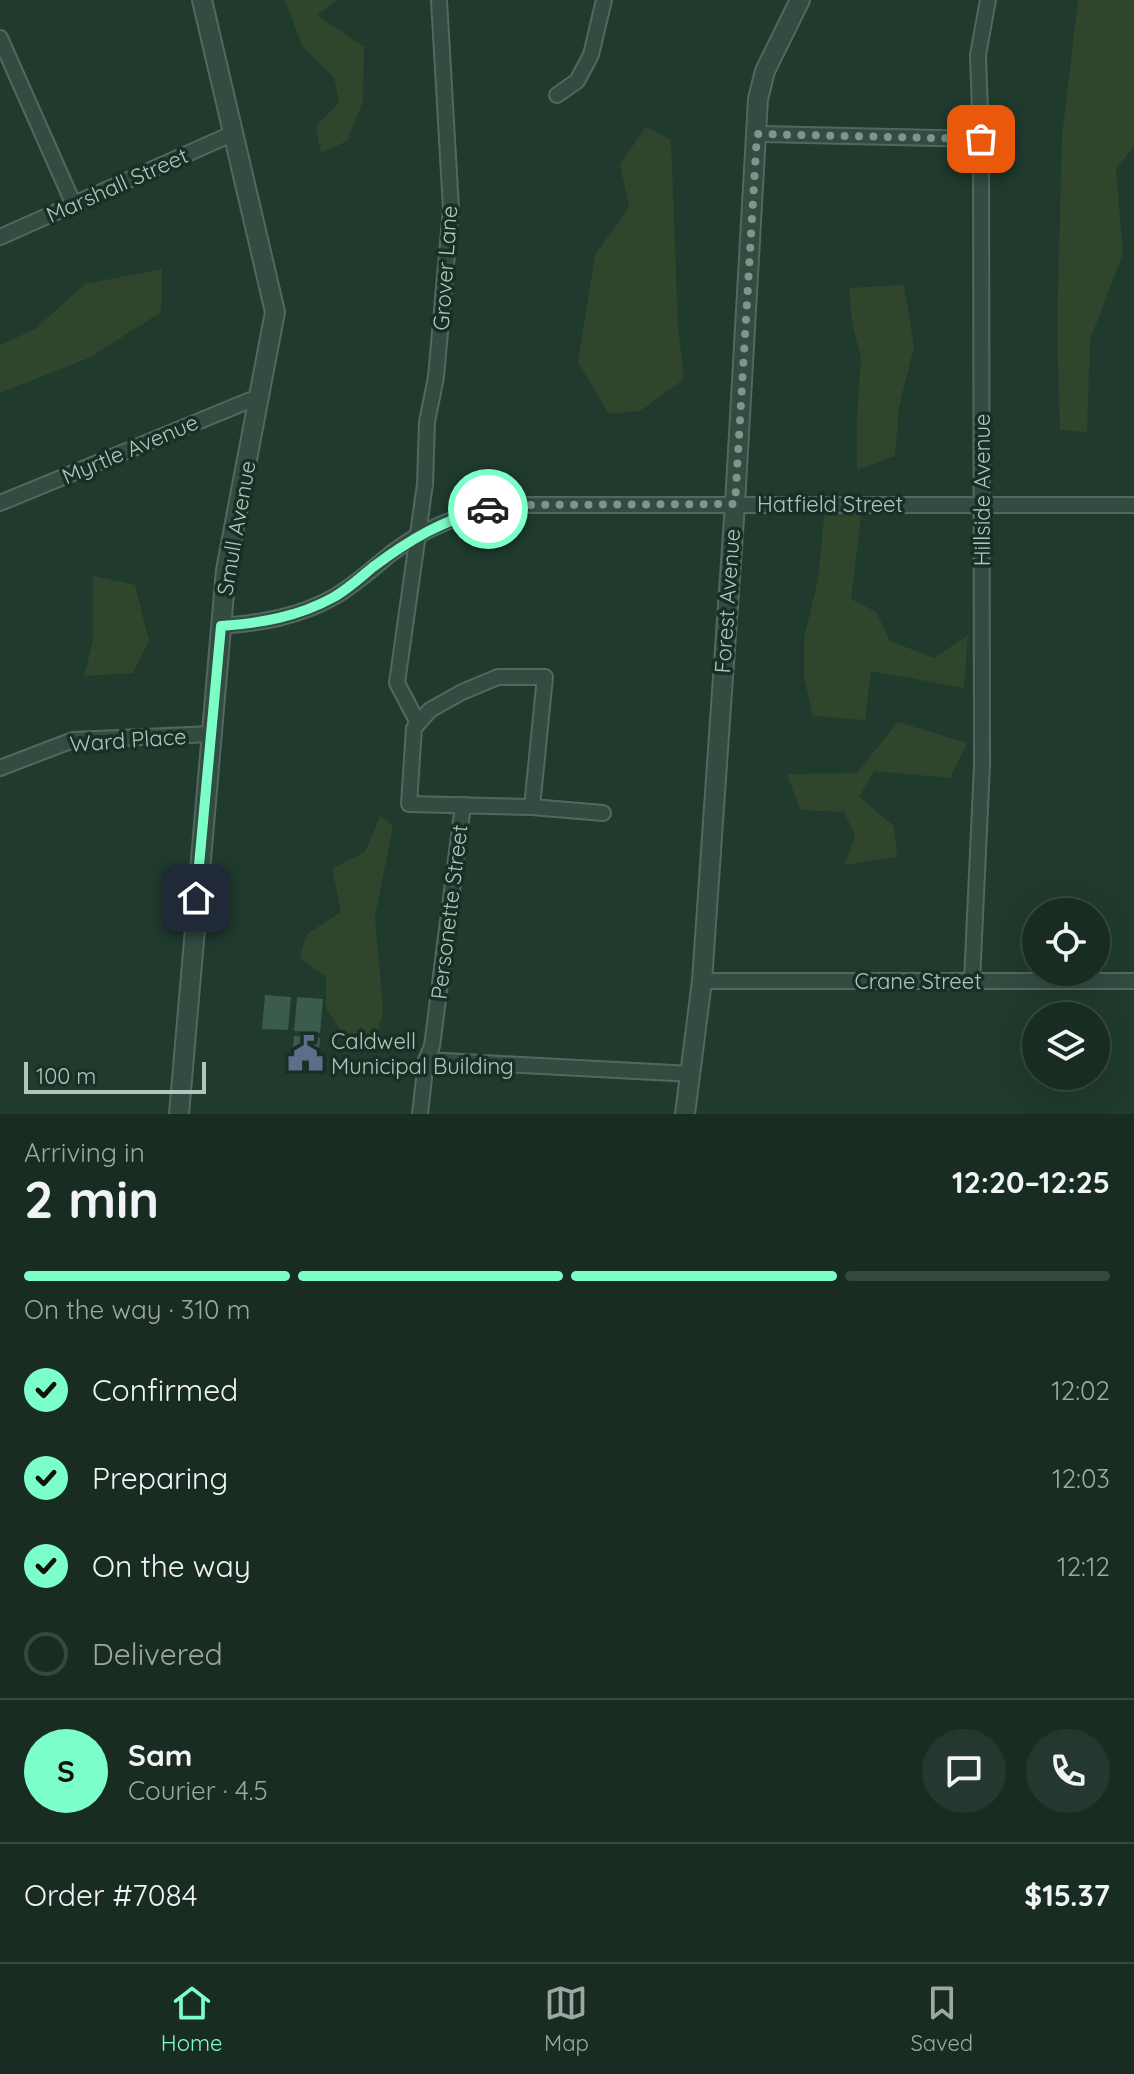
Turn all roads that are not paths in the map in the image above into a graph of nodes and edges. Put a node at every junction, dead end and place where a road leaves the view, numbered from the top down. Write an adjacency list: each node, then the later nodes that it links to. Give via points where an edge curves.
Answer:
1 (202, 0): 8 (street, Smull Avenue)
2 (439, 0): 18 (street, Grover Lane, via 451,209)
3 (604, 0): 7 (street, via 591,55 577,81)
4 (800, 0): 9 (street, Forest Avenue, via 765,71)
5 (988, 0): 10 (street, Hillside Avenue, via 978,55)
6 (0, 38): 11 (street)
7 (557, 95)
8 (234, 133): 11 (street, Marshall Street); 13 (street, Smull Avenue, via 275,312)
9 (757, 134): 10 (street); 15 (street, Forest Avenue)
10 (981, 139): 16 (street, Hillside Avenue)
11 (74, 205): 12 (street, Marshall Street)
12 (0, 237)
13 (260, 396): 14 (street, Myrtle Avenue); 19 (street, Smull Avenue, via 226,570)
14 (0, 503)
15 (735, 504): 16 (street, Hatfield Street); 18 (street, Hatfield Street, via 513,505 455,518); 26 (street, Forest Avenue)
16 (982, 505): 17 (street, Hatfield Street); 27 (street, Hillside Avenue, via 982,765)
17 (1134, 505)
18 (418, 535): 19 (street, Hatfield Street, via 336,596 293,615); 20 (street, Grover Lane, via 397,683)
19 (221, 626): 21 (street, Smull Avenue)
20 (418, 723): 23 (street, via 409,804); 24 (street, via 430,710 498,677 545,677)
21 (212, 734): 22 (street, Ward Place, via 73,740); 31 (street, Smull Avenue)
22 (0, 768)
23 (463, 805): 24 (street); 29 (street, Personette Street)
24 (532, 807): 25 (street)
25 (603, 813)
26 (702, 981): 27 (street, Crane Street); 30 (street, Forest Avenue)
27 (972, 981): 28 (street, Crane Street)
28 (1134, 981)
29 (426, 1060): 30 (street); 32 (street, Personette Street)
30 (692, 1074): 33 (street, Forest Avenue)
31 (179, 1114)
32 (420, 1114)
33 (685, 1114)

